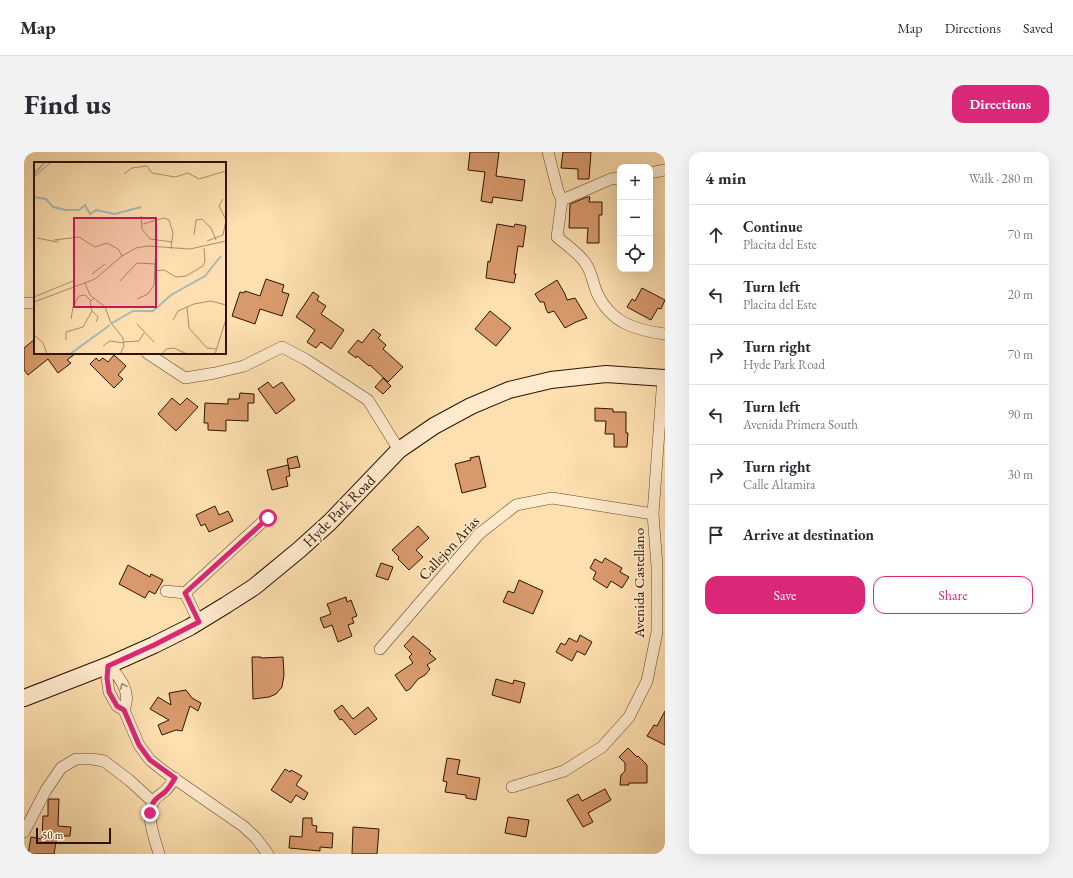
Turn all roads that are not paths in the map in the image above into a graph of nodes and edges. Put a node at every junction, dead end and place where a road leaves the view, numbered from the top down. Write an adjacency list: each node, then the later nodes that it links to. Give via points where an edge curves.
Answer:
1 (548, 152): 5 (street)
2 (665, 170): 3 (street)
3 (653, 172)
4 (617, 178): 5 (street)
5 (562, 200): 6 (street, via 556,237 586,264 596,291 605,306 618,320 626,324 642,331)
6 (665, 334)
7 (149, 354): 9 (street, via 185,378 244,366 282,347 368,400)
8 (664, 378): 9 (main road, Hyde Park Road, via 606,374 551,380 509,390 471,406 434,426); 10 (street, Avenida Castellano)
9 (399, 450): 15 (main road, Hyde Park Road, via 330,522 299,550 254,587)
10 (653, 514): 12 (street, Avenida Castellano); 16 (street, Callejon Arias, via 552,498 516,505 479,534)
11 (268, 518): 14 (street)
12 (661, 566): 21 (street, Avenida Castellano, via 657,632 647,681 629,717 602,747 564,770)
13 (166, 591): 14 (street)
14 (185, 593): 15 (street)
15 (199, 622): 17 (main road, Hyde Park Road)
16 (380, 649)
17 (108, 666): 18 (main road, Hyde Park Road); 19 (street, via 109,692 117,706); 19 (street, one-way to 17, via 127,701 126,690 120,678)
18 (24, 698)
19 (124, 710): 20 (street, via 144,753)
20 (175, 778): 22 (street); 25 (street, via 243,826)
21 (512, 787)
22 (153, 802): 23 (street, via 104,761 76,759 61,768); 24 (street, via 150,819)
23 (24, 832)
24 (159, 854)
25 (268, 854)

